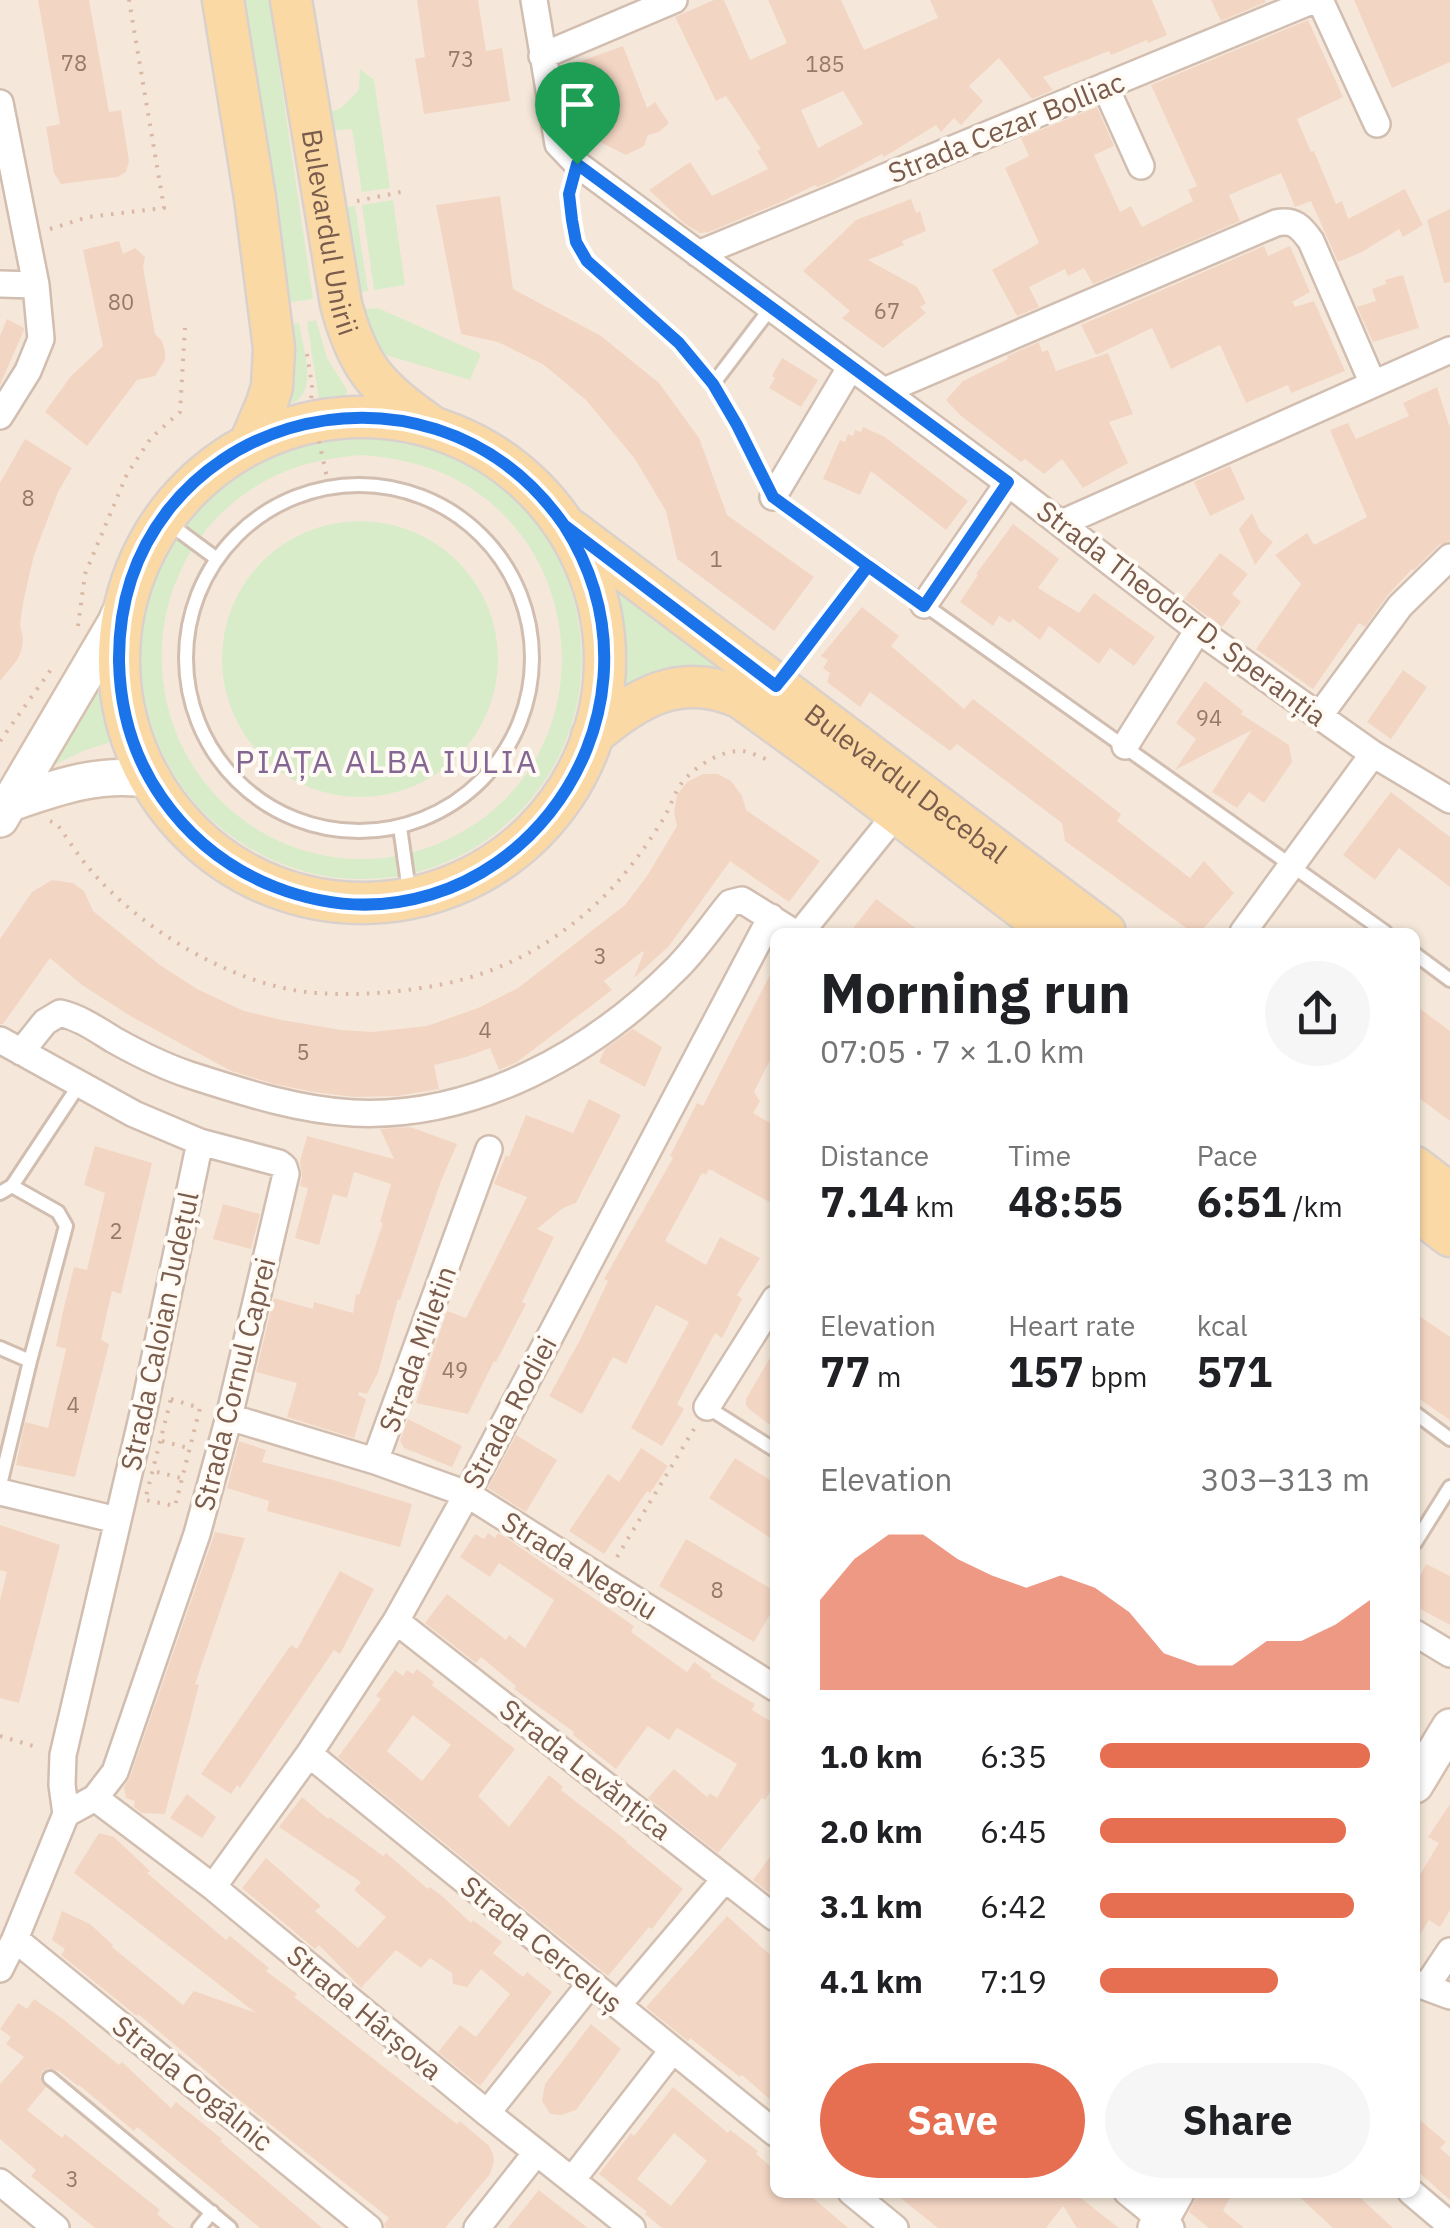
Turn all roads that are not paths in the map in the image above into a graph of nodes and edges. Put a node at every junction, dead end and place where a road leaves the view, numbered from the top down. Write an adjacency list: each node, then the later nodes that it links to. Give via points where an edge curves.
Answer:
1 (223, 0): 23 (main road, via 274,348 272,387)
2 (291, 0): 22 (main road, Bulevardul Unirii, via 348,329 374,377)
3 (534, 0): 6 (street, Strada Theodor D. Speranția)
4 (674, 0): 6 (street)
5 (1317, 0): 7 (street, Strada Cezar Bolliac); 9 (street)
6 (542, 56): 10 (street, Strada Theodor D. Speranția, via 558,144)
7 (1106, 86): 11 (street); 12 (street, Strada Cezar Bolliac)
8 (1, 114): 14 (street)
9 (1377, 124)
10 (577, 164): 12 (street, Strada Theodor D. Speranția); 18 (lane, via 569,194 576,242 587,261 679,343)
11 (1141, 166)
12 (698, 254): 15 (street, Strada Theodor D. Speranția)
13 (0, 284): 14 (street)
14 (36, 286): 21 (street, via 42,340)
15 (770, 309): 17 (street, Strada Theodor D. Speranția); 18 (lane)
16 (1450, 350): 19 (street)
17 (850, 368): 20 (street, Strada Theodor D. Speranția); 25 (street)
18 (713, 384): 25 (lane)
19 (1373, 384): 20 (street, via 1311,241 1286,221); 27 (street)
20 (884, 391): 24 (street, Strada Theodor D. Speranția)
21 (0, 416)
22 (434, 428): 23 (main road, via 392,418 338,417); 28 (main road, via 514,470)
23 (250, 444): 26 (main road, via 199,479)
24 (1008, 482): 27 (street, Strada Theodor D. Speranția); 32 (street)
25 (773, 497): 32 (lane)
26 (163, 520): 30 (lane); 31 (main road)
27 (1062, 523): 33 (street, Strada Theodor D. Speranția)
28 (564, 525): 35 (main road, via 589,574 602,627 603,689); 49 (main road, Bulevardul Decebal)
29 (1450, 557): 34 (street, via 1400,606)
30 (217, 559): 42 (lane, via 196,598 186,658 196,716 216,756 246,790 298,820 356,832); 42 (lane, via 262,514 290,499 328,487 368,485 399,489 457,515 502,560 528,618 531,682 524,713 503,756 482,780 458,801)
31 (126, 600): 38 (main road, via 121,692); 40 (main road)
32 (924, 606): 36 (lane)
33 (1198, 630): 34 (street, Strada Theodor D. Speranția); 36 (street)
34 (1320, 715): 37 (street, Strada Theodor D. Speranția)
35 (592, 736): 41 (main road, Bulevardul Decebal, via 663,691 708,686 741,698); 44 (main road, via 565,794 518,846 470,878)
36 (1124, 746): 43 (lane)
37 (1373, 754): 39 (street, Strada Theodor D. Speranția); 43 (street)
38 (151, 780): 40 (main road, via 93,779); 44 (main road, via 197,838 258,880 336,902)
39 (1450, 800)
40 (5, 811)
41 (897, 813): 47 (street); 48 (main road, Bulevardul Decebal)
42 (400, 827): 44 (lane)
43 (1292, 866): 50 (street); 51 (lane)
44 (410, 898)
45 (771, 917): 46 (street); 54 (street, via 742,900 730,903 678,968 578,1047 506,1086 461,1100 381,1113 287,1104 164,1066 60,1013); 74 (street, Strada Rodiei)
46 (786, 928)
47 (803, 928)
48 (1049, 928)
49 (1100, 928)
50 (1246, 928)
51 (1378, 928)
52 (1420, 958): 53 (lane)
53 (1450, 980)
54 (11, 1046): 55 (street)
55 (79, 1085): 56 (street); 59 (lane)
56 (200, 1142): 67 (street, Strada Cornul Caprei, via 280,1163 286,1174); 75 (street, Strada Caloian Județul, via 149,1438)
57 (490, 1149): 71 (street, Strada Miletin)
58 (1420, 1171): 60 (main road)
59 (6, 1189): 65 (lane, via 58,1212 66,1226)
60 (1450, 1194)
61 (1420, 1213): 62 (main road)
62 (1450, 1236)
63 (770, 1307): 66 (street)
64 (0, 1348): 65 (lane)
65 (30, 1361): 73 (lane)
66 (707, 1408): 70 (lane)
67 (229, 1417): 71 (street, Strada Miletin); 84 (street, Strada Cornul Caprei, via 115,1772)
68 (1420, 1417): 69 (lane)
69 (1450, 1439)
70 (770, 1447)
71 (375, 1461): 74 (street, Strada Negoiu)
72 (1450, 1487): 76 (lane)
73 (0, 1488): 75 (street)
74 (466, 1494): 77 (street, Strada Rodiei); 80 (street, Strada Negoiu)
75 (117, 1520): 85 (street, Strada Caloian Județul, via 64,1755)
76 (1420, 1535)
77 (396, 1621): 82 (street, Strada Rodiei); 86 (street, Strada Levănțica)
78 (1420, 1636): 79 (street)
79 (1450, 1654)
80 (770, 1676)
81 (1450, 1727): 83 (main road)
82 (309, 1754): 87 (street, Strada Rodiei); 92 (street, Strada Cerceluș)
83 (1420, 1776)
84 (95, 1798): 85 (street); 87 (street, Strada Hârșova)
85 (66, 1814): 89 (street, Strada Caloian Județul)
86 (725, 1878): 88 (street, Strada Levănțica); 94 (street)
87 (213, 1886): 97 (street, Strada Hârșova)
88 (770, 1914)
89 (15, 1939): 91 (street, Strada Caloian Județul); 111 (street, Strada Cogâlnic)
90 (1450, 1951): 93 (street)
91 (0, 1969)
92 (591, 1983): 94 (street, Strada Cerceluș); 97 (street)
93 (1430, 1989)
94 (618, 2006): 95 (street, Strada Cerceluș)
95 (672, 2051): 98 (street, Strada Cerceluș); 100 (street)
96 (50, 2078): 105 (lane)
97 (487, 2113): 99 (street, Strada Hârșova)
98 (770, 2128)
99 (536, 2152): 100 (street, Strada Hârșova); 112 (street)
100 (572, 2180): 113 (street, Strada Hârșova)
101 (0, 2182): 108 (street)
102 (858, 2198): 114 (street)
103 (1136, 2198): 106 (street)
104 (1418, 2198): 107 (street)
105 (212, 2212): 109 (lane); 110 (lane)
106 (1166, 2217)
107 (1450, 2225)
108 (56, 2228)
109 (199, 2228)
110 (230, 2228)
111 (369, 2228)
112 (477, 2228)
113 (632, 2228)
114 (895, 2228)

